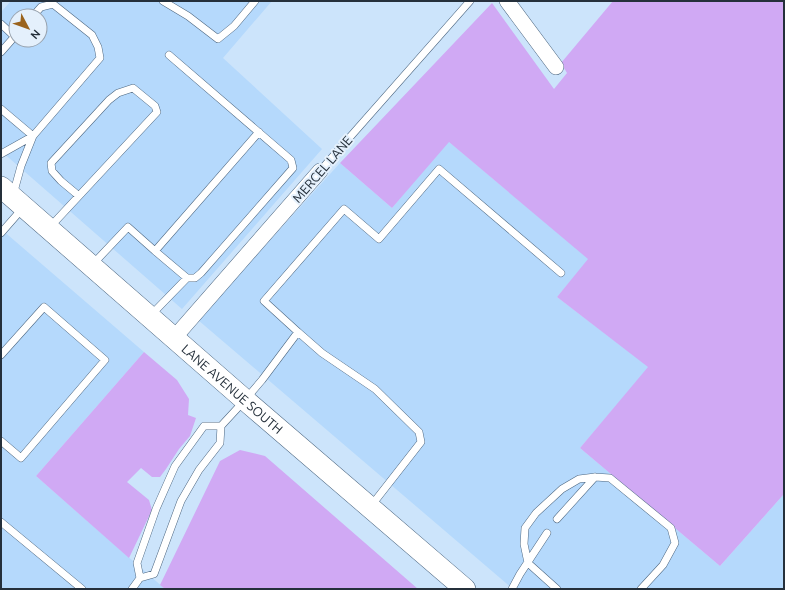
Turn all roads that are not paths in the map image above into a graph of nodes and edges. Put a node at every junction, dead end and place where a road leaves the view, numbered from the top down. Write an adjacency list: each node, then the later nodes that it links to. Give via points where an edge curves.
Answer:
1 (163, 1): 2 (lane, via 218,39 234,26)
2 (255, 1)
3 (470, 1): 14 (lane, MERCEL LANE)
4 (507, 1): 9 (street)
5 (40, 8): 12 (lane, via 53,4 92,36 100,58)
6 (8, 44): 7 (lane)
7 (1, 52)
8 (169, 55): 11 (lane)
9 (556, 67)
10 (1, 109): 12 (lane)
11 (259, 132): 19 (lane); 22 (lane, via 291,160 293,168 200,273 195,278)
12 (33, 136): 13 (lane); 16 (lane, via 21,166)
13 (1, 154)
14 (320, 172): 25 (street, MERCEL LANE)
15 (79, 196): 15 (lane, via 157,112 155,106 133,88 118,93 109,100 51,163 52,171 60,181); 17 (lane)
16 (13, 197): 17 (main road, LANE AVENUE SOUTH); 18 (lane)
17 (49, 229): 20 (main road, LANE AVENUE SOUTH)
18 (1, 233)
19 (155, 251): 20 (lane, via 128,227); 22 (lane)
20 (92, 266): 23 (main road, LANE AVENUE SOUTH)
21 (561, 273): 24 (lane, via 439,169 379,239 344,209 264,301)
22 (187, 278): 23 (lane)
23 (149, 316): 25 (main road, LANE AVENUE SOUTH)
24 (298, 332): 27 (lane); 31 (lane, via 322,353 375,389 419,432 420,442)
25 (174, 338): 27 (main road, LANE AVENUE SOUTH)
26 (1, 355): 29 (lane, via 44,307 105,360 21,458)
27 (245, 400): 28 (lane); 31 (main road, LANE AVENUE SOUTH)
28 (221, 426): 36 (lane, via 220,444 199,470 181,502 154,574); 36 (lane, via 204,426 174,466 137,562)
29 (1, 441)
30 (595, 477): 32 (lane); 35 (lane, via 579,479 562,489 536,513 525,528 524,544); 42 (lane, via 610,478 671,528 675,543 663,565)
31 (370, 507): 39 (main road, LANE AVENUE SOUTH)
32 (557, 519)
33 (1, 522): 37 (lane)
34 (547, 532): 35 (lane)
35 (528, 563): 40 (lane); 41 (lane)
36 (140, 578): 38 (lane)
37 (82, 589)
38 (132, 589)
39 (465, 589)
40 (512, 589)
41 (557, 589)
42 (641, 589)

